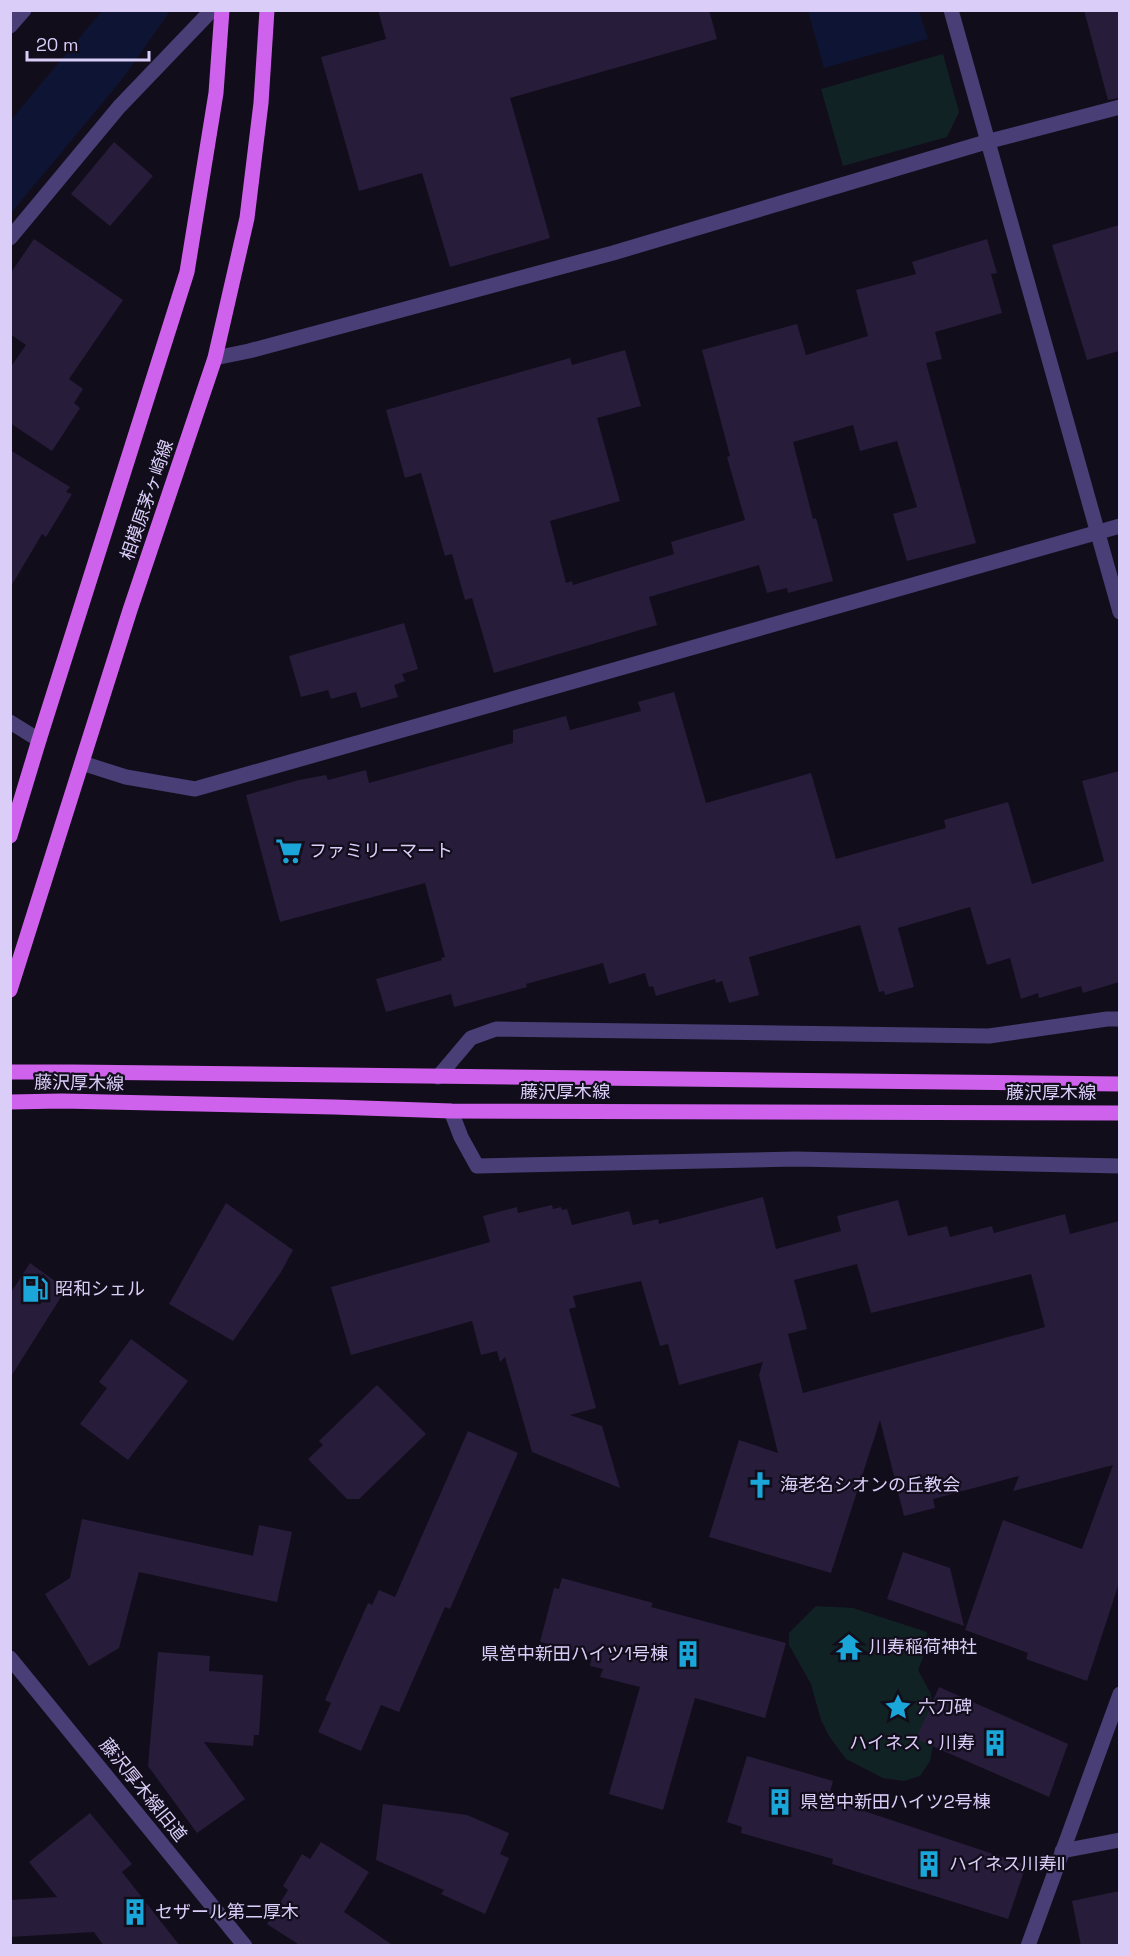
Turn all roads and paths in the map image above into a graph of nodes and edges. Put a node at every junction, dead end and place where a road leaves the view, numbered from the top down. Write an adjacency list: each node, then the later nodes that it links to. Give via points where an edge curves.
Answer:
1 (24, 10): 6 (street)
2 (212, 10): 9 (street, via 119,107)
3 (222, 10): 15 (main road, 相模原茅ヶ崎線, via 216,93 187,272)
4 (267, 10): 10 (main road, 相模原茅ヶ崎線, via 247,218)
5 (951, 10): 8 (street)
6 (10, 26)
7 (1119, 107): 8 (street)
8 (986, 142): 10 (street, via 613,253); 12 (street)
9 (10, 238)
10 (214, 358): 16 (main road, 相模原茅ヶ崎線)
11 (1119, 526): 12 (street)
12 (1097, 533): 13 (street); 16 (street, via 195,789 126,777)
13 (1119, 612)
14 (10, 722): 15 (street)
15 (39, 740): 17 (main road, 相模原茅ヶ崎線)
16 (82, 763): 18 (main road, 相模原茅ヶ崎線)
17 (10, 836)
18 (10, 990)
19 (1119, 1019): 21 (street, via 989,1036 496,1029 471,1038)
20 (10, 1072): 21 (main road, 藤沢厚木線)
21 (438, 1077): 22 (main road, 藤沢厚木線)
22 (1119, 1084)
23 (10, 1102): 24 (main road, 藤沢厚木線)
24 (451, 1112): 25 (main road, 藤沢厚木線); 26 (street, via 477,1166 796,1159)
25 (1119, 1113)
26 (1119, 1166)
27 (10, 1658): 31 (street, 藤沢厚木線旧道)
28 (1119, 1694): 30 (street)
29 (1119, 1840): 30 (street)
30 (1062, 1851): 32 (street)
31 (245, 1946)
32 (1028, 1946)

